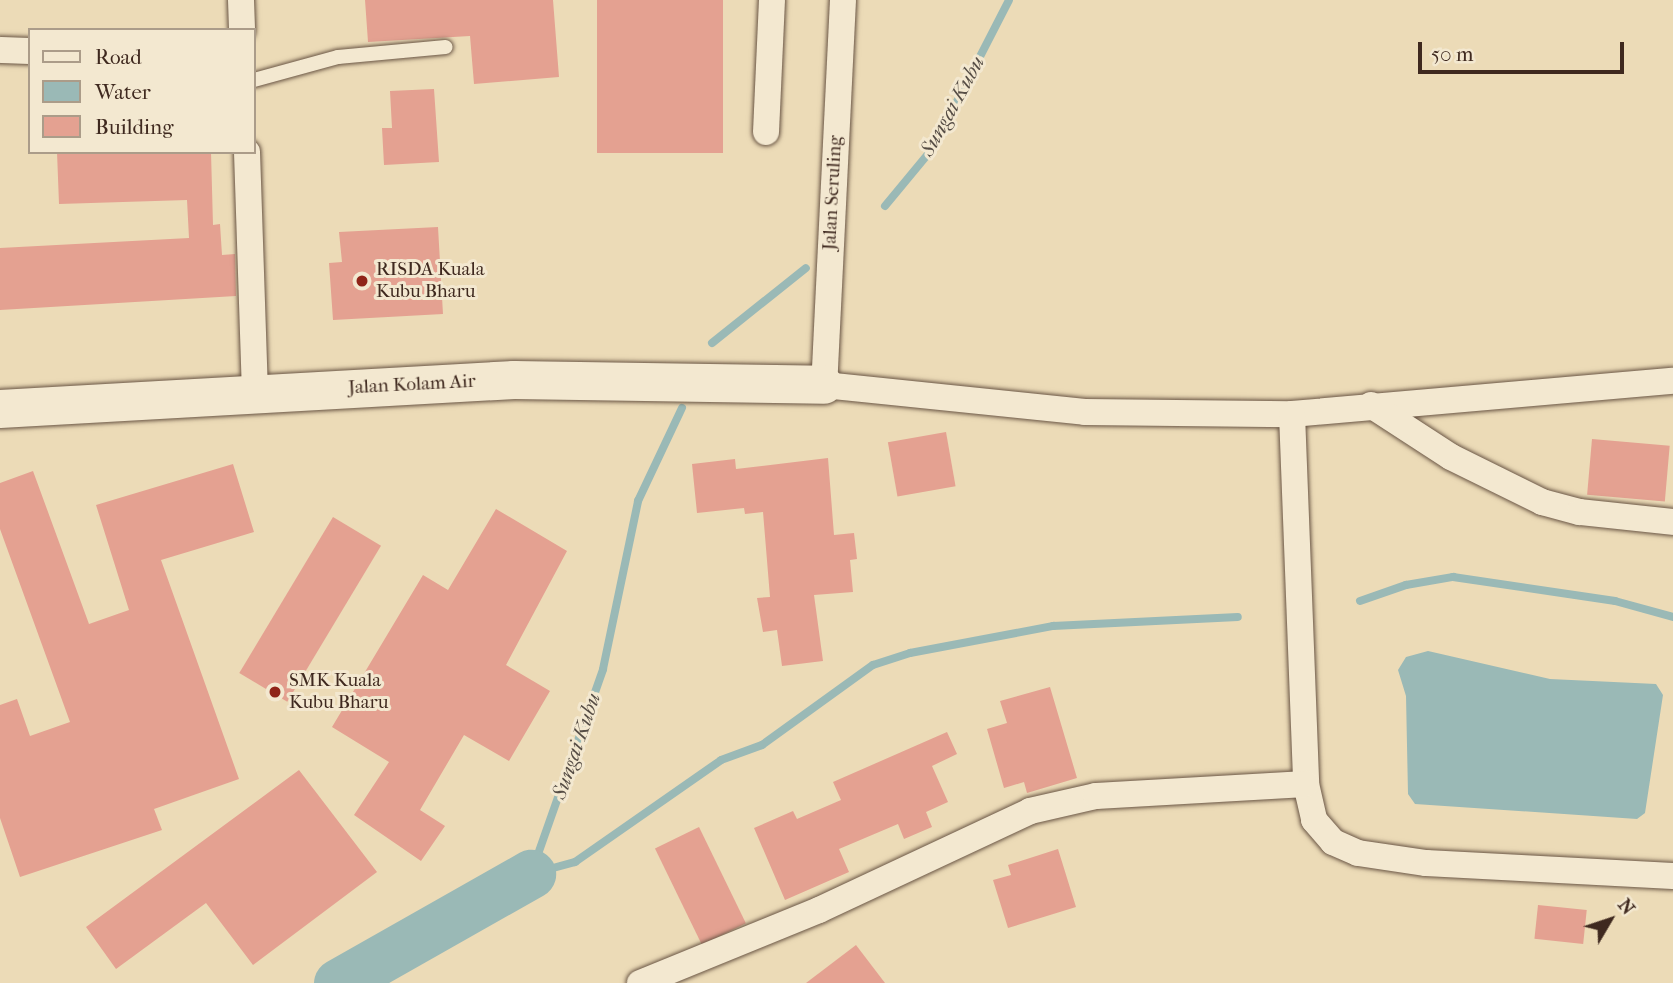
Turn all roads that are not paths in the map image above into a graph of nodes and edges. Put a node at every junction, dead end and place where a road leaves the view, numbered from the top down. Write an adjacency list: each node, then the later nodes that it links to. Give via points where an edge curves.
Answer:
1 (242, 0): 4 (street)
2 (772, 0): 9 (street)
3 (843, 0): 12 (street, Jalan Seruling)
4 (242, 28)
5 (446, 47): 8 (lane, via 338,57)
6 (0, 50): 7 (street)
7 (28, 51)
8 (256, 79)
9 (766, 132)
10 (247, 154): 13 (street)
11 (1673, 381): 14 (street)
12 (824, 386): 13 (street, Jalan Kolam Air, via 514,380); 16 (street, via 1085,412)
13 (255, 393): 15 (street, Jalan Kolam Air)
14 (1371, 405): 16 (street); 17 (street, via 1451,457 1542,502 1580,512)
15 (0, 409)
16 (1292, 414): 18 (street)
17 (1673, 522)
18 (1306, 784): 19 (street, via 1314,820 1333,842 1358,853 1426,863); 20 (street, via 1096,796 1030,811 819,910)
19 (1673, 876)
20 (640, 983)

